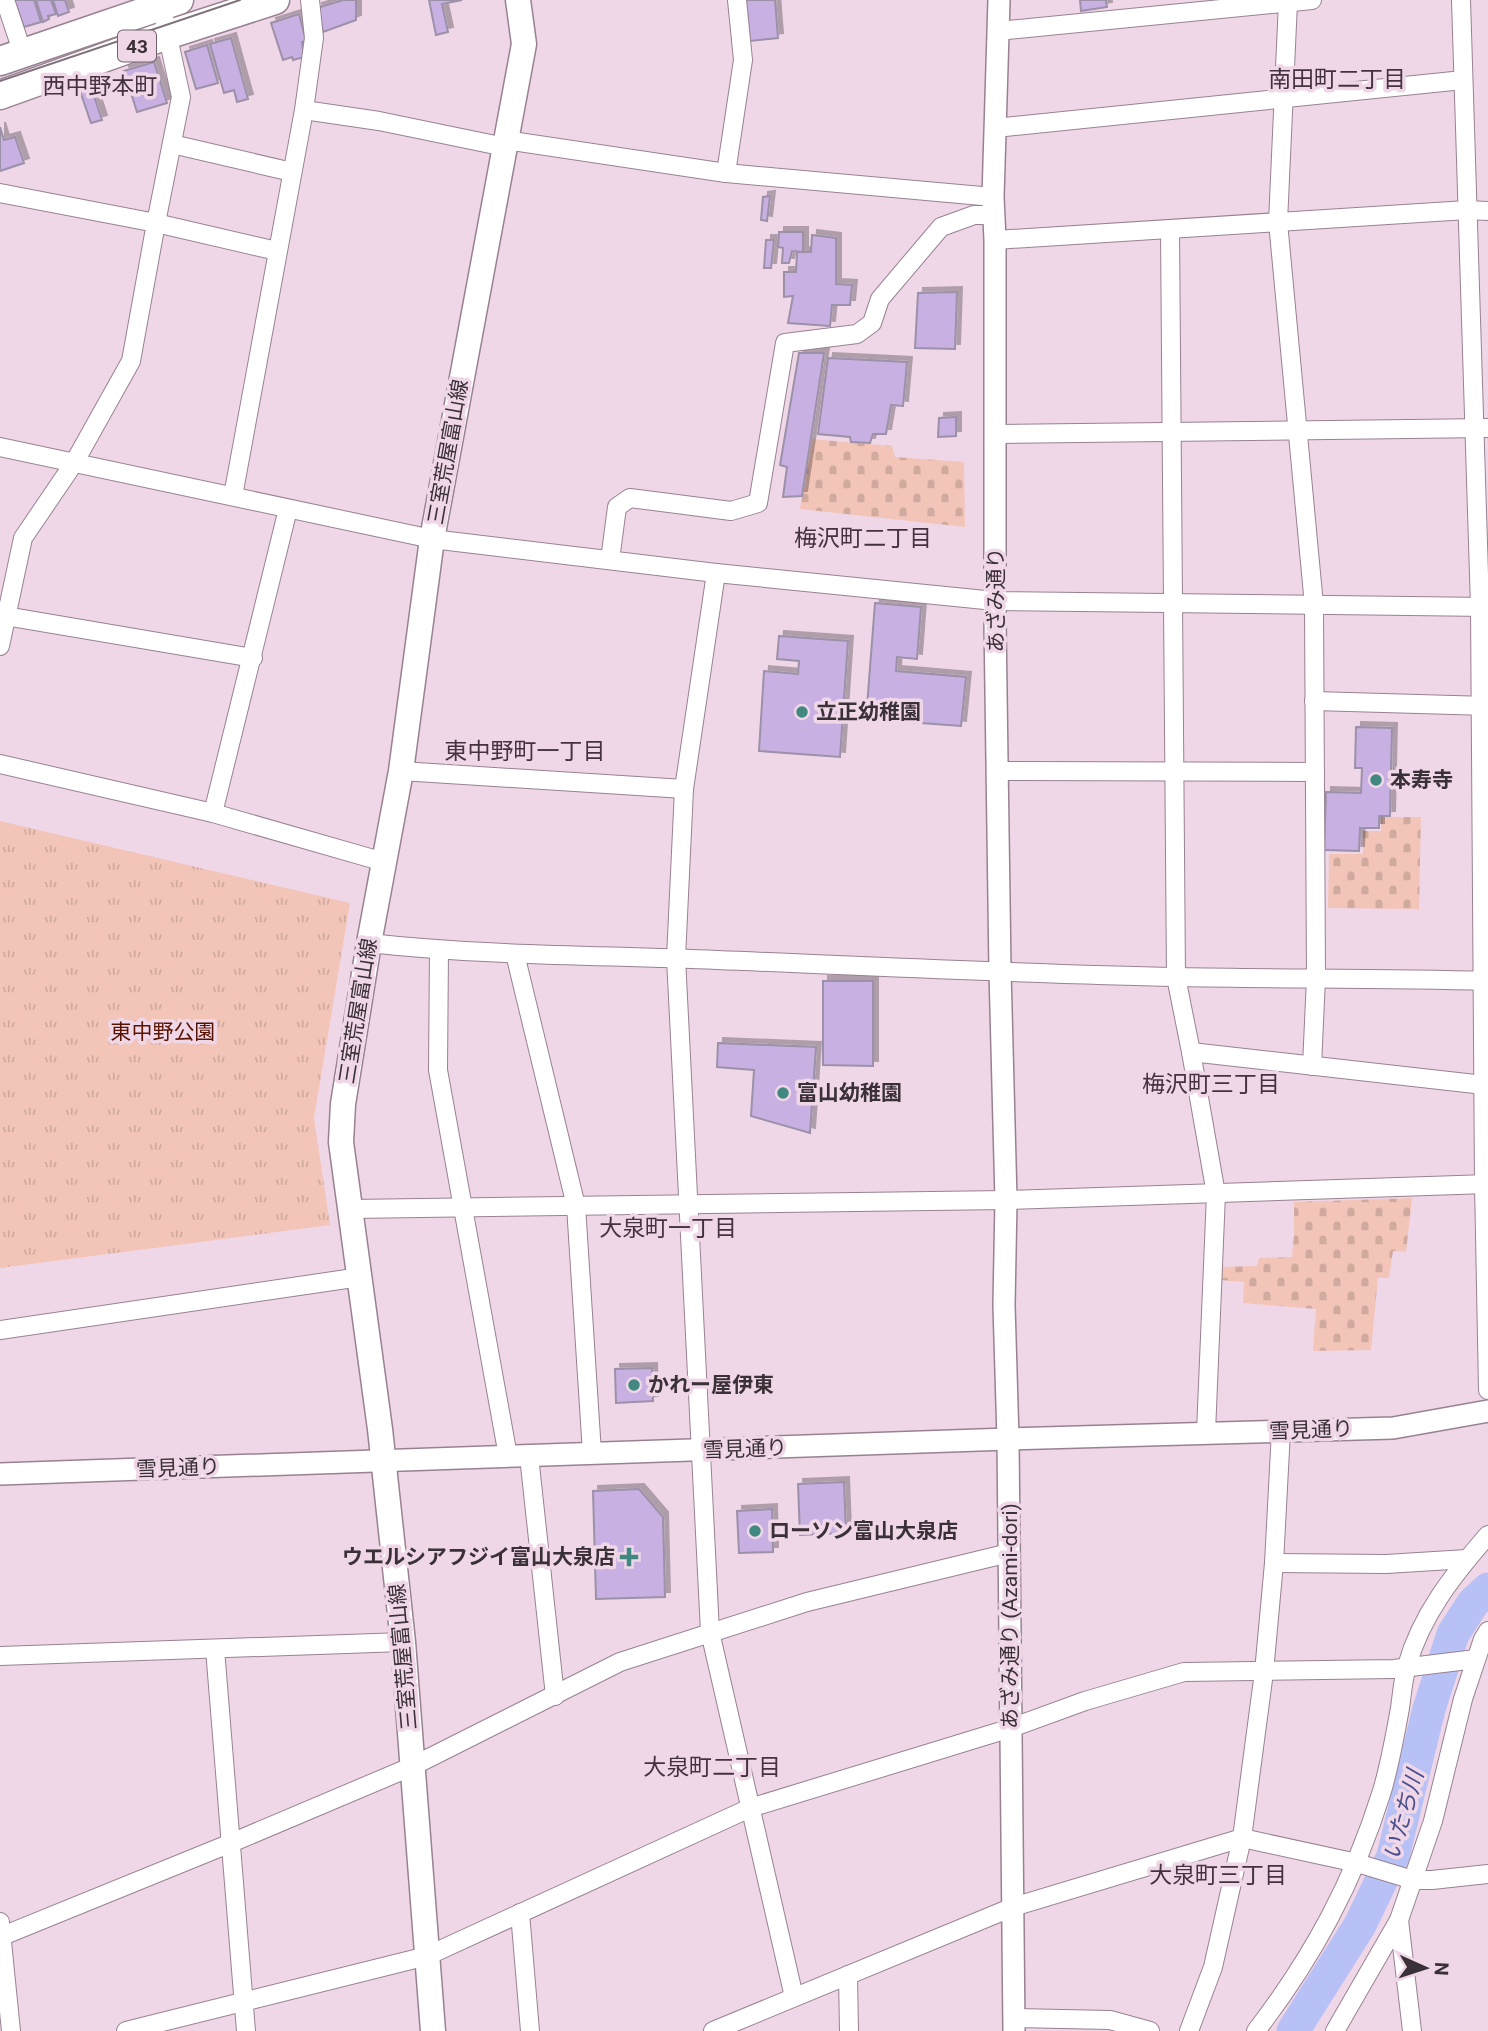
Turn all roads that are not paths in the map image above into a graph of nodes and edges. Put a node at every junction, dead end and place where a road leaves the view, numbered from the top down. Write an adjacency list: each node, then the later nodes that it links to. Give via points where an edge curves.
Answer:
1 (5, 0): 13 (street)
2 (275, 0): 12 (main road, 43)
3 (310, 0): 17 (street, via 314,38)
4 (518, 0): 19 (main road, 三室荒屋富山線, via 524,44)
5 (737, 0): 22 (street, via 743,60)
6 (999, 0): 11 (street, あざみ通り)
7 (1312, 0): 10 (street)
8 (1461, 0): 14 (street)
9 (167, 2): 12 (street); 13 (main road, 43)
10 (1288, 2): 11 (street); 16 (street)
11 (998, 30): 18 (street, あざみ通り)
12 (167, 35): 15 (main road, 43); 20 (street, via 181,97)
13 (12, 57)
14 (1463, 80): 16 (street); 25 (street)
15 (0, 94)
16 (1284, 98): 18 (street); 27 (street)
17 (304, 110): 19 (street); 21 (street)
18 (995, 128): 24 (street, あざみ通り)
19 (505, 143): 22 (street); 40 (main road, 三室荒屋富山線)
20 (172, 144): 21 (street); 28 (street)
21 (292, 172): 31 (street)
22 (726, 173): 24 (street)
23 (0, 193): 28 (street)
24 (994, 206): 30 (street, あざみ通り); 41 (street, via 941,228 880,299 872,323 857,334 785,343 758,503 731,511 629,498 617,507)
25 (1467, 210): 26 (street); 27 (street); 32 (street)
26 (1488, 211)
27 (1278, 222): 29 (street); 33 (street)
28 (156, 223): 31 (street); 37 (street, via 131,361)
29 (1170, 229): 30 (street); 34 (street)
30 (995, 240): 35 (street, あざみ通り)
31 (277, 251): 38 (street)
32 (1481, 428): 33 (street); 46 (street)
33 (1298, 431): 34 (street); 45 (street)
34 (1171, 432): 35 (street); 44 (street)
35 (995, 434): 43 (street, あざみ通り)
36 (0, 447): 37 (street)
37 (74, 463): 38 (street); 47 (street, via 23,538)
38 (233, 496): 39 (street)
39 (288, 509): 40 (street); 49 (street)
40 (432, 538): 41 (street); 53 (main road, 三室荒屋富山線)
41 (610, 560): 42 (street)
42 (716, 573): 43 (street); 57 (street)
43 (995, 601): 44 (street); 54 (street, あざみ通り)
44 (1172, 603): 45 (street); 55 (street)
45 (1314, 605): 46 (street); 50 (street)
46 (1484, 607): 51 (street)
47 (4, 615): 48 (street); 49 (street)
48 (0, 646)
49 (253, 658): 58 (street)
50 (1314, 701): 51 (street); 56 (street)
51 (1485, 706): 67 (street)
52 (0, 764): 58 (street)
53 (401, 771): 57 (street); 59 (main road, 三室荒屋富山線)
54 (998, 771): 55 (street); 64 (street, あざみ通り)
55 (1175, 771): 56 (street); 65 (street)
56 (1315, 772): 66 (street)
57 (684, 789): 63 (street)
58 (213, 813): 59 (street)
59 (384, 862): 60 (main road, 三室荒屋富山線)
60 (369, 943): 61 (street); 77 (main road, 三室荒屋富山線, via 341,1142)
61 (439, 950): 62 (street); 76 (street, via 439,1070)
62 (515, 954): 63 (street); 75 (street)
63 (676, 958): 64 (street); 74 (street)
64 (1000, 971): 65 (street); 73 (street, あざみ通り)
65 (1176, 977): 66 (street); 68 (street)
66 (1315, 978): 67 (street); 69 (street)
67 (1485, 981): 70 (street)
68 (1191, 1052): 69 (street); 72 (street)
69 (1312, 1066): 70 (street)
70 (1484, 1085): 71 (street)
71 (1486, 1184): 72 (street); 80 (street)
72 (1216, 1194): 73 (street); 83 (street)
73 (1006, 1200): 74 (street); 84 (street, あざみ通り (Azami-dori))
74 (688, 1204): 75 (street); 85 (street)
75 (576, 1206): 76 (street); 86 (street)
76 (464, 1207): 77 (street); 87 (street)
77 (351, 1209): 78 (main road, 三室荒屋富山線)
78 (360, 1277): 79 (street); 89 (main road, 三室荒屋富山線)
79 (0, 1330)
80 (1488, 1390)
81 (1488, 1411): 82 (street, 雪見通り, via 1393,1428)
82 (1281, 1431): 83 (street, 雪見通り); 94 (street)
83 (1206, 1432): 84 (street, 雪見通り)
84 (1008, 1439): 85 (street, 雪見通り); 92 (street, あざみ通り (Azami-dori))
85 (701, 1451): 86 (street, 雪見通り); 95 (street)
86 (592, 1453): 88 (street, 雪見通り)
87 (508, 1456): 88 (street, 雪見通り); 89 (street, 雪見通り)
88 (529, 1456): 103 (street)
89 (383, 1461): 90 (street, 雪見通り); 97 (main road, 三室荒屋富山線)
90 (0, 1474)
91 (1488, 1535): 93 (street)
92 (1009, 1553): 95 (street, via 807,1602); 104 (street, あざみ通り (Azami-dori))
93 (1467, 1559): 94 (street); 101 (street, via 1422,1625)
94 (1274, 1563): 102 (street)
95 (710, 1632): 103 (street, via 620,1662); 106 (street)
96 (1488, 1632): 100 (street)
97 (403, 1642): 98 (street); 105 (main road, 三室荒屋富山線)
98 (215, 1648): 99 (street); 108 (street)
99 (0, 1656)
100 (1472, 1660): 101 (street); 111 (street, via 1433,1821)
101 (1406, 1667): 102 (street); 109 (street, via 1391,1754)
102 (1264, 1672): 104 (street, via 1184,1672); 107 (street)
103 (555, 1696): 105 (street)
104 (1011, 1728): 106 (street); 112 (street, あざみ通り (Azami-dori))
105 (412, 1766): 108 (street); 116 (main road, 三室荒屋富山線)
106 (750, 1808): 113 (street); 118 (street)
107 (1242, 1838): 109 (street); 112 (street); 129 (street, via 1213,1967)
108 (231, 1843): 115 (street); 119 (street)
109 (1357, 1863): 111 (street); 130 (street, via 1329,1922)
110 (1488, 1874): 111 (street)
111 (1408, 1878): 114 (street)
112 (1013, 1907): 117 (street); 120 (street, あざみ通り (Azami-dori))
113 (520, 1913): 116 (street); 125 (street)
114 (1399, 1920): 131 (street); 132 (street)
115 (1, 1932): 121 (street)
116 (427, 1956): 119 (street); 124 (main road, 三室荒屋富山線)
117 (848, 1975): 118 (street); 127 (street)
118 (794, 1997): 126 (street)
119 (243, 2002): 122 (street); 123 (street)
120 (1014, 2025): 128 (street, via 1110,2020)
121 (11, 2031)
122 (130, 2031)
123 (246, 2031)
124 (433, 2031)
125 (530, 2031)
126 (713, 2031)
127 (849, 2031)
128 (1150, 2031)
129 (1189, 2031)
130 (1256, 2031)
131 (1335, 2031)
132 (1412, 2031)

